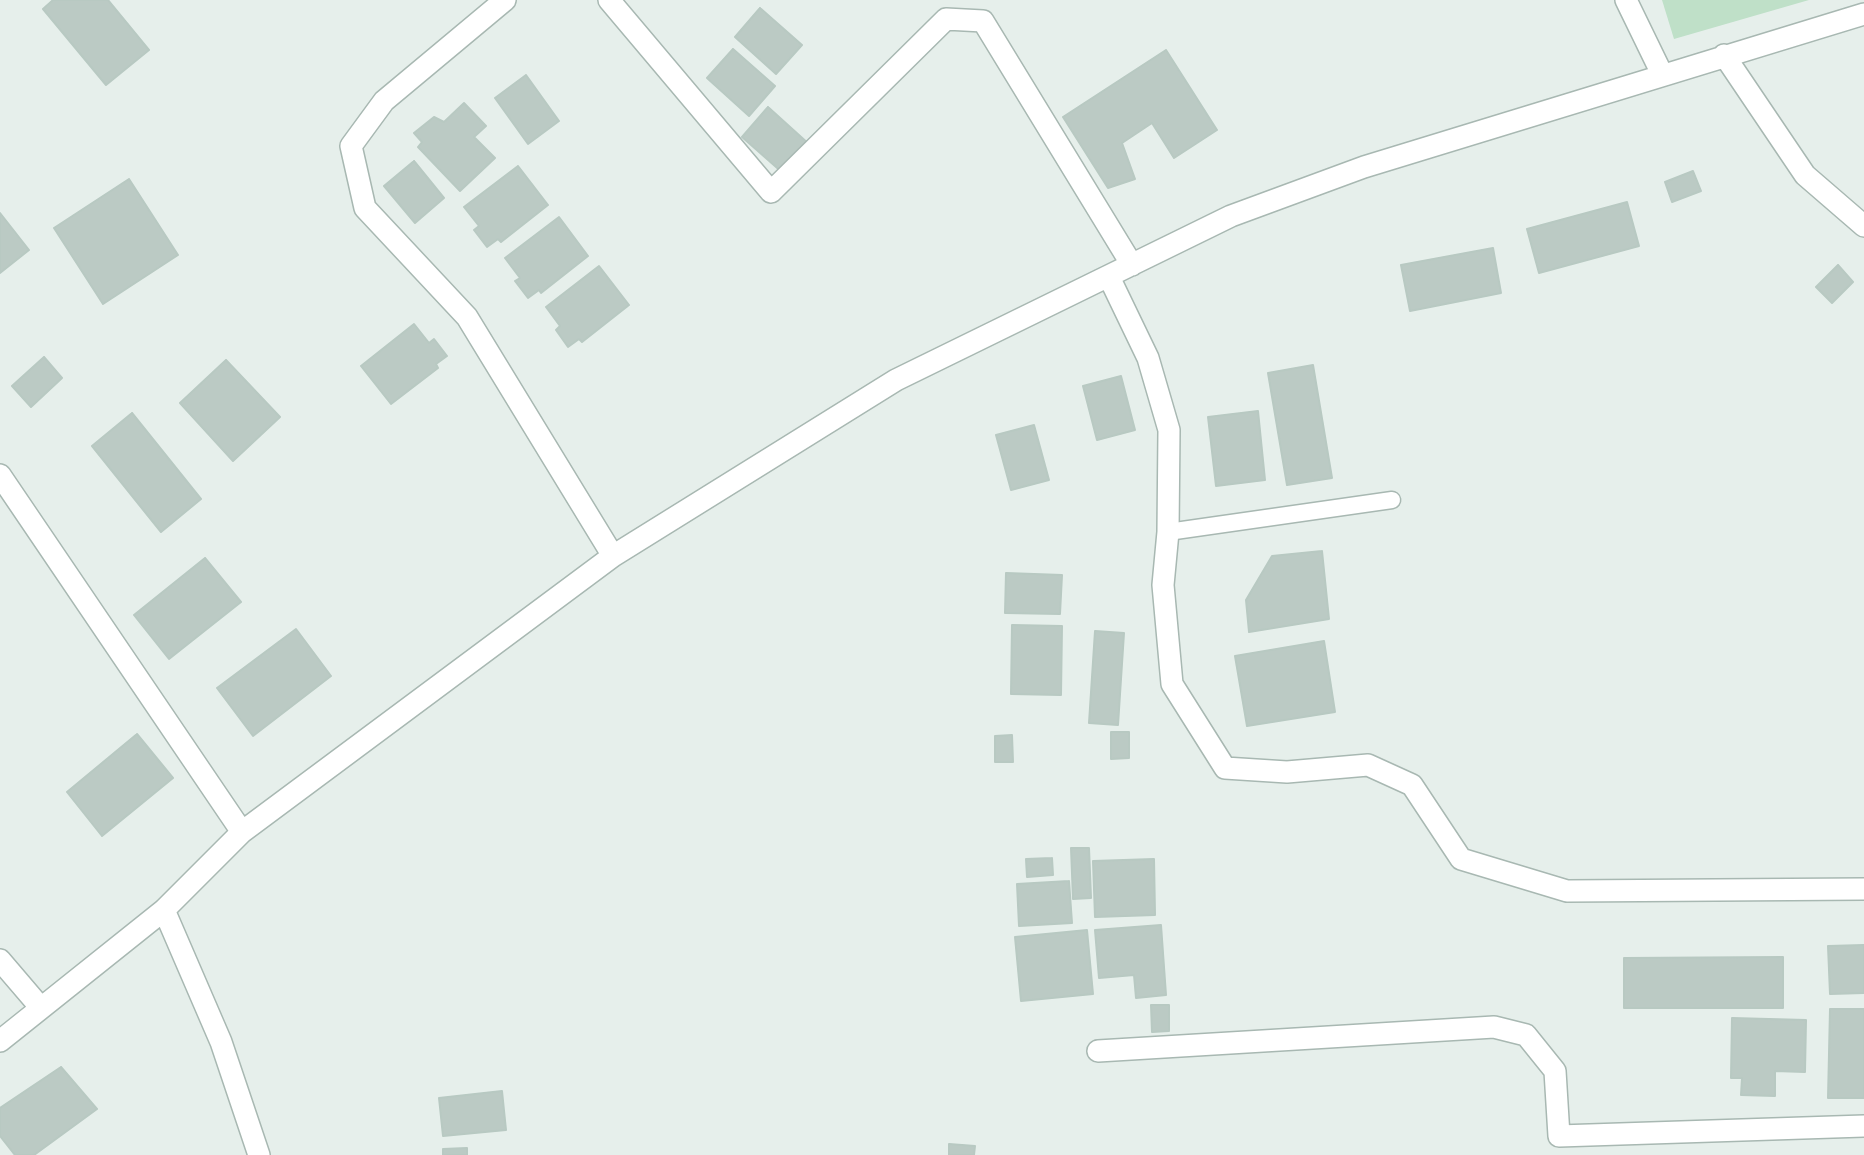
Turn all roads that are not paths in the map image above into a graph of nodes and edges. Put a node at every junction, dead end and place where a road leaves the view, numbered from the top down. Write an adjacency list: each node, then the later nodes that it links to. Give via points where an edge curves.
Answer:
1 (505, 0): 13 (street, via 384,102 351,146 365,208 467,317)
2 (609, 0): 8 (street, via 771,192 946,19 983,21)
3 (1626, 0): 6 (street)
4 (1864, 14): 5 (street)
5 (1724, 55): 6 (street); 7 (street, via 1805,175)
6 (1662, 74): 8 (street, via 1364,167 1231,216)
7 (1864, 226)
8 (1132, 265): 9 (street)
9 (1109, 277): 12 (street, via 1148,358 1169,430); 13 (street, via 896,380)
10 (0, 475): 14 (street)
11 (1392, 500): 12 (lane)
12 (1168, 532): 15 (street, via 1163,585 1171,684 1226,768 1287,772 1368,765 1412,785 1461,859 1567,891)
13 (613, 555): 14 (street)
14 (242, 832): 16 (street)
15 (1864, 889)
16 (164, 910): 18 (street); 22 (street, via 221,1042)
17 (0, 960): 18 (street)
18 (41, 1008): 19 (street)
19 (0, 1041)
20 (1098, 1051): 21 (street, via 1494,1027 1526,1035 1555,1071 1559,1136)
21 (1864, 1126)
22 (259, 1155)

